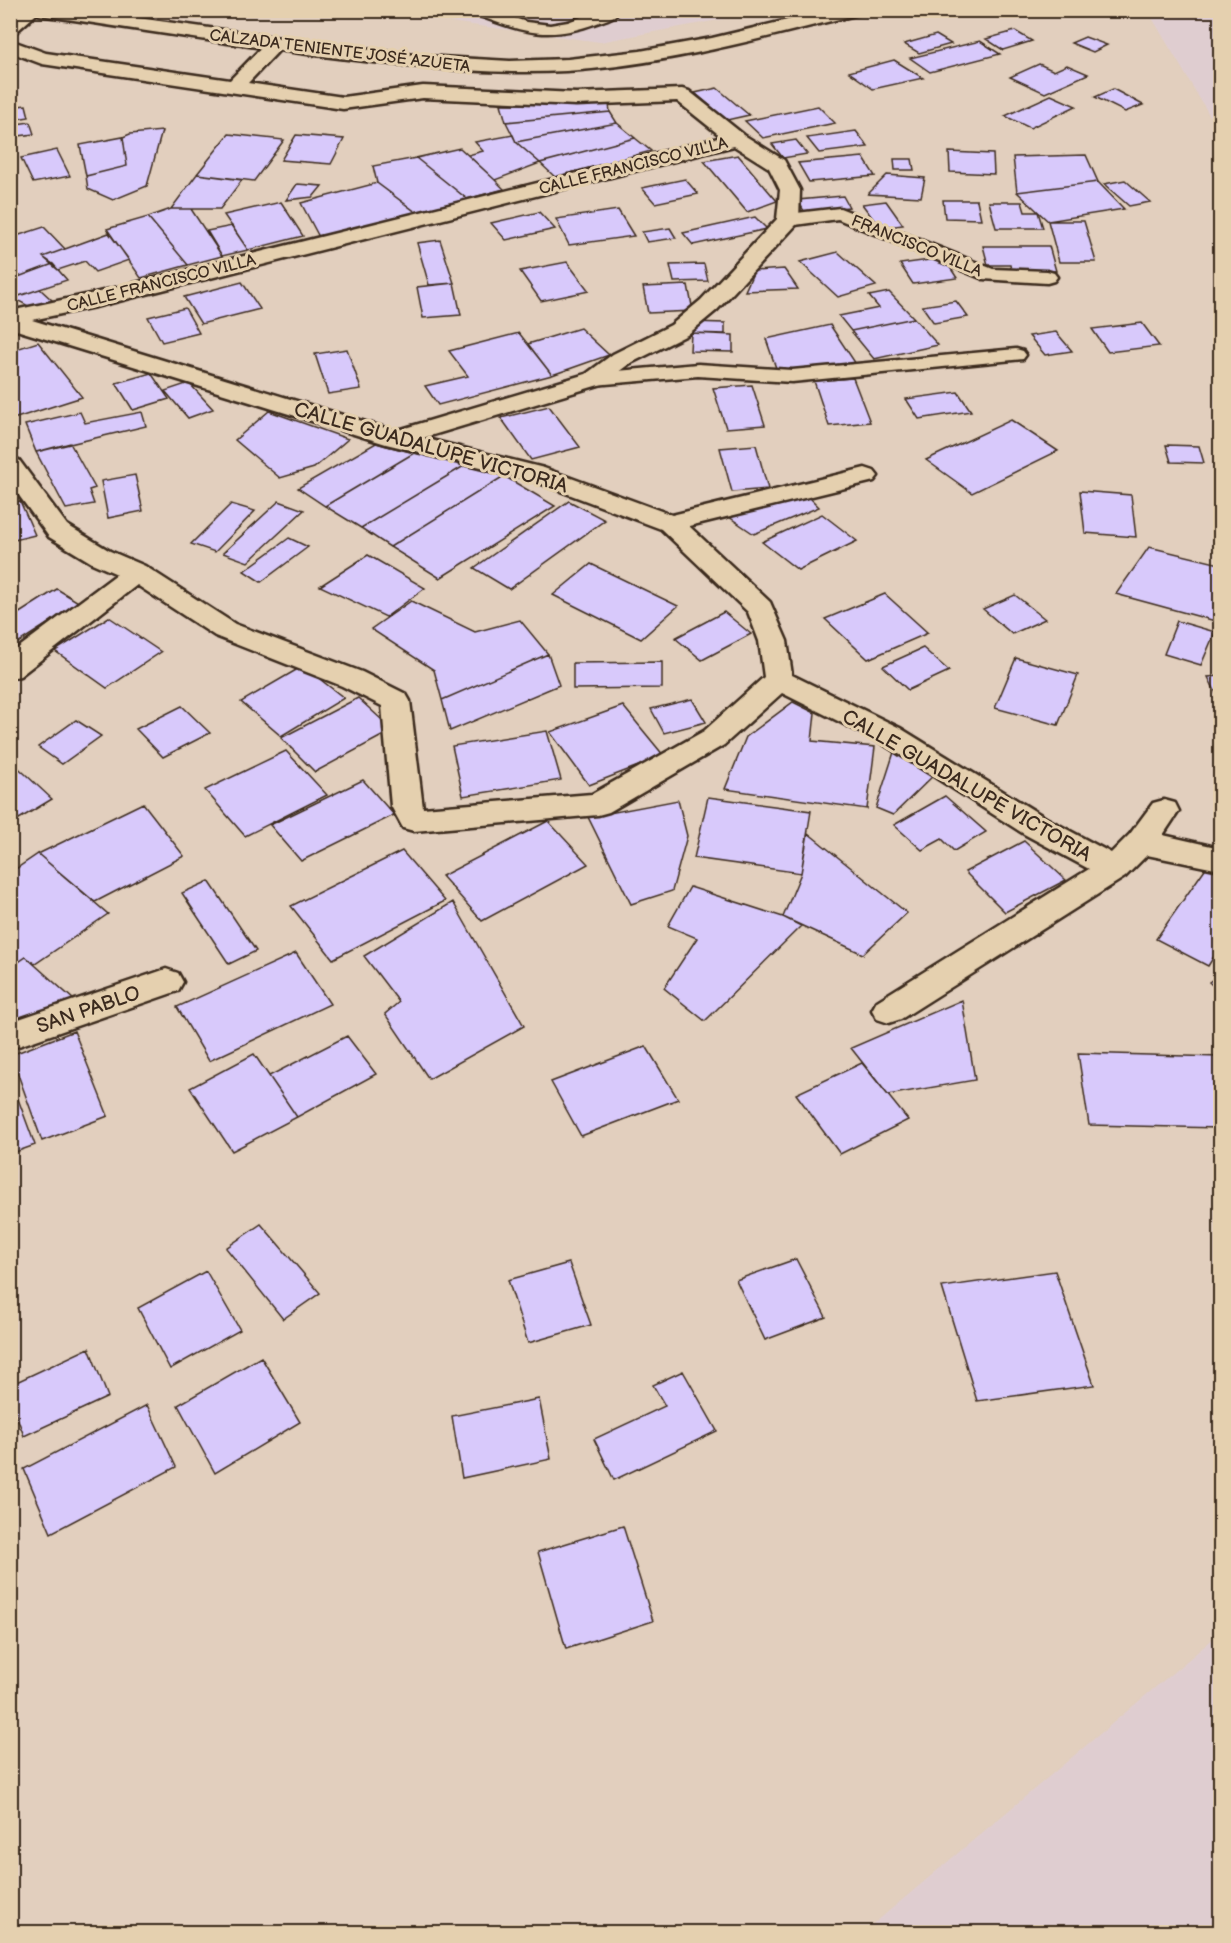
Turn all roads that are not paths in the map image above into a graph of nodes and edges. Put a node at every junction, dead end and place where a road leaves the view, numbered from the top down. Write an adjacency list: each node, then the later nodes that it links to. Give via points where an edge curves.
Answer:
1 (32, 10): 6 (street)
2 (40, 10): 7 (street, CALZADA TENIENTE JOSÉ AZUETA)
3 (477, 10): 4 (lane, via 517,24 551,30)
4 (614, 10)
5 (853, 10): 9 (street, CALZADA TENIENTE JOSÉ AZUETA, via 747,36 619,59 569,65)
6 (10, 28)
7 (276, 44): 9 (street, CALZADA TENIENTE JOSÉ AZUETA); 10 (street)
8 (10, 45): 10 (street, CALLE FRANCISCO VILLA, via 42,58)
9 (443, 65): 11 (street)
10 (234, 87): 11 (street, CALLE FRANCISCO VILLA, via 343,103)
11 (423, 92): 12 (street, CALLE FRANCISCO VILLA, via 576,99 682,95)
12 (737, 139): 13 (street, via 777,164 790,190); 15 (street, CALLE FRANCISCO VILLA)
13 (788, 220): 14 (lane, FRANCISCO VILLA, via 840,213 990,275); 17 (street, via 710,305 680,330 621,359)
14 (1047, 277)
15 (10, 320): 18 (street, CALLE GUADALUPE VICTORIA)
16 (1016, 355): 17 (lane, via 792,376 698,370)
17 (594, 379): 18 (street)
18 (395, 439): 21 (street, CALLE GUADALUPE VICTORIA, via 535,473)
19 (10, 465): 22 (street, via 58,531 101,557)
20 (866, 476): 21 (street)
21 (670, 523): 24 (street, CALLE GUADALUPE VICTORIA, via 760,608 773,640)
22 (136, 572): 23 (street); 24 (street, via 225,630 352,679 396,701 406,806 414,820 598,804 714,738)
23 (10, 669)
24 (779, 680): 28 (street, CALLE GUADALUPE VICTORIA, via 890,735 1035,826)
25 (1164, 811): 26 (street)
26 (1141, 842): 27 (street); 28 (street)
27 (1221, 859)
28 (1114, 869): 30 (street)
29 (166, 982): 31 (street, SAN PABLO)
30 (889, 1010)
31 (10, 1036)

